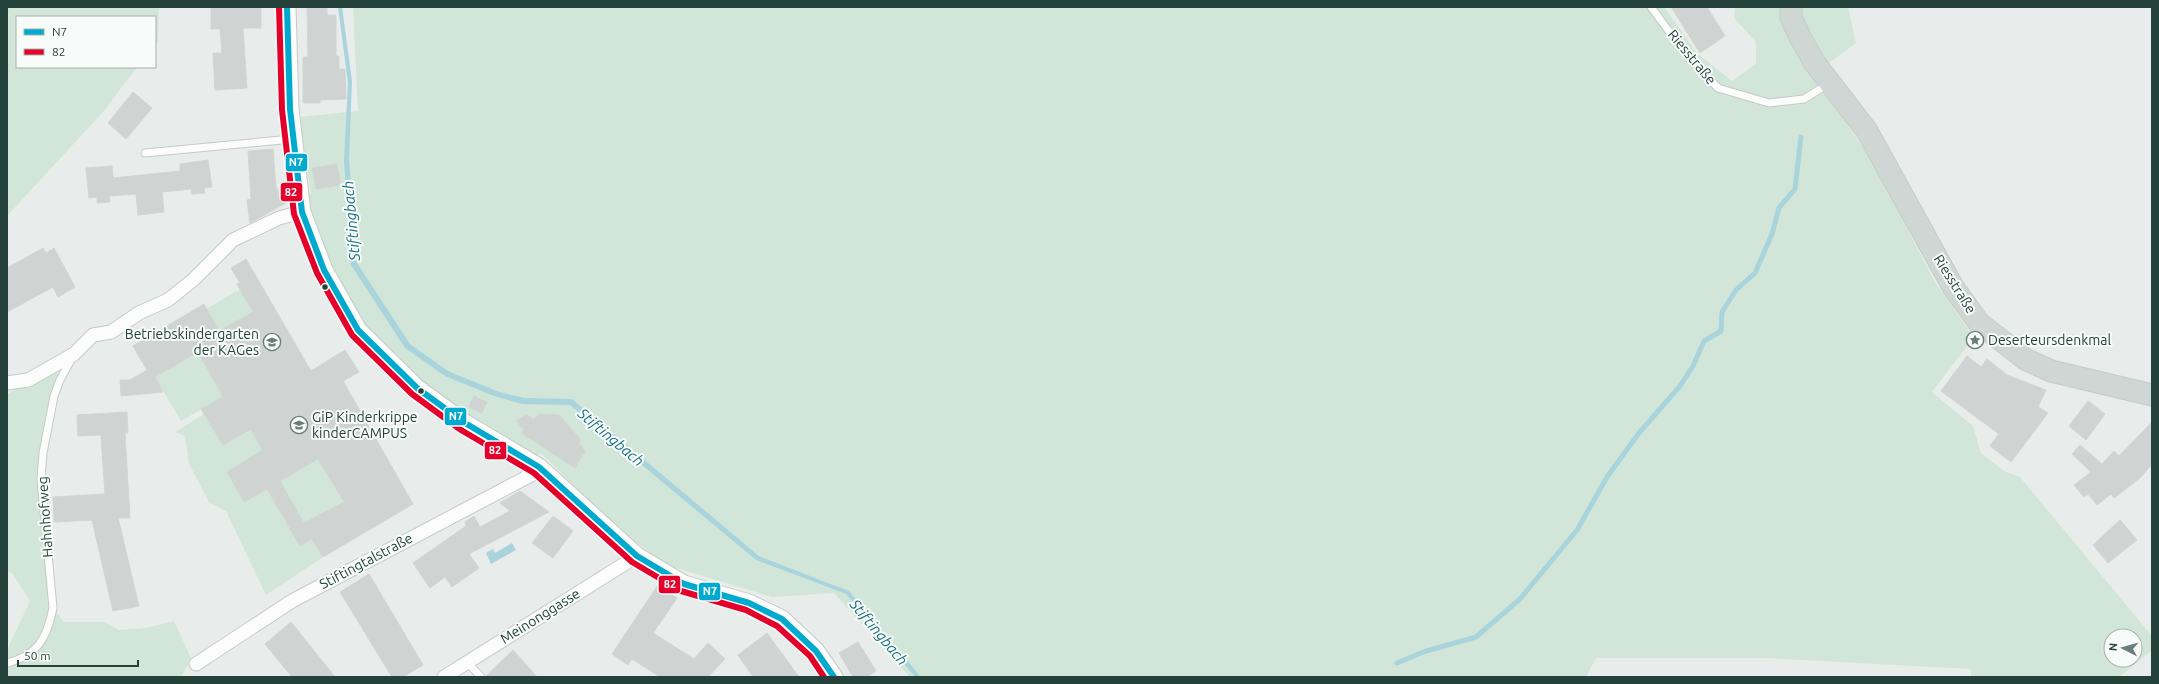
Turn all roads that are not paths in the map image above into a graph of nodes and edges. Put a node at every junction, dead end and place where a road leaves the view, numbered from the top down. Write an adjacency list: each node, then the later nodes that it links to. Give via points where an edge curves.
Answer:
1 (287, 7): 5 (street)
2 (1651, 7): 4 (lane, Riesstraße, via 1689,58 1718,88 1769,103 1804,99)
3 (1790, 7): 4 (main road, Riesstraße, via 1791,17 1800,37 1814,62)
4 (1831, 83): 10 (main road, Riesstraße, via 1867,131 1953,287 1980,324 2025,359 2051,370)
5 (292, 139): 6 (lane); 7 (street)
6 (145, 153)
7 (302, 212): 8 (street, Hahnhofweg, via 279,218 233,240 193,280 168,300 139,313 111,332 93,335); 11 (street, via 324,270 358,330 417,388 465,423)
8 (74, 354): 9 (street, Hahnhofweg, via 28,380); 14 (lane, Hahnhofweg, via 54,396 43,453 41,479 53,608 49,628 38,648 23,659)
9 (7, 383)
10 (2152, 395)
11 (539, 467): 12 (street); 15 (street, Stiftingtalstraße, via 531,475 292,601)
12 (637, 556): 13 (street, Meinonggasse); 18 (street, via 684,584 749,603 782,619 816,651)
13 (467, 662): 16 (street, Meinonggasse); 17 (lane)
14 (7, 663)
15 (196, 664)
16 (444, 677)
17 (481, 677)
18 (834, 677)

